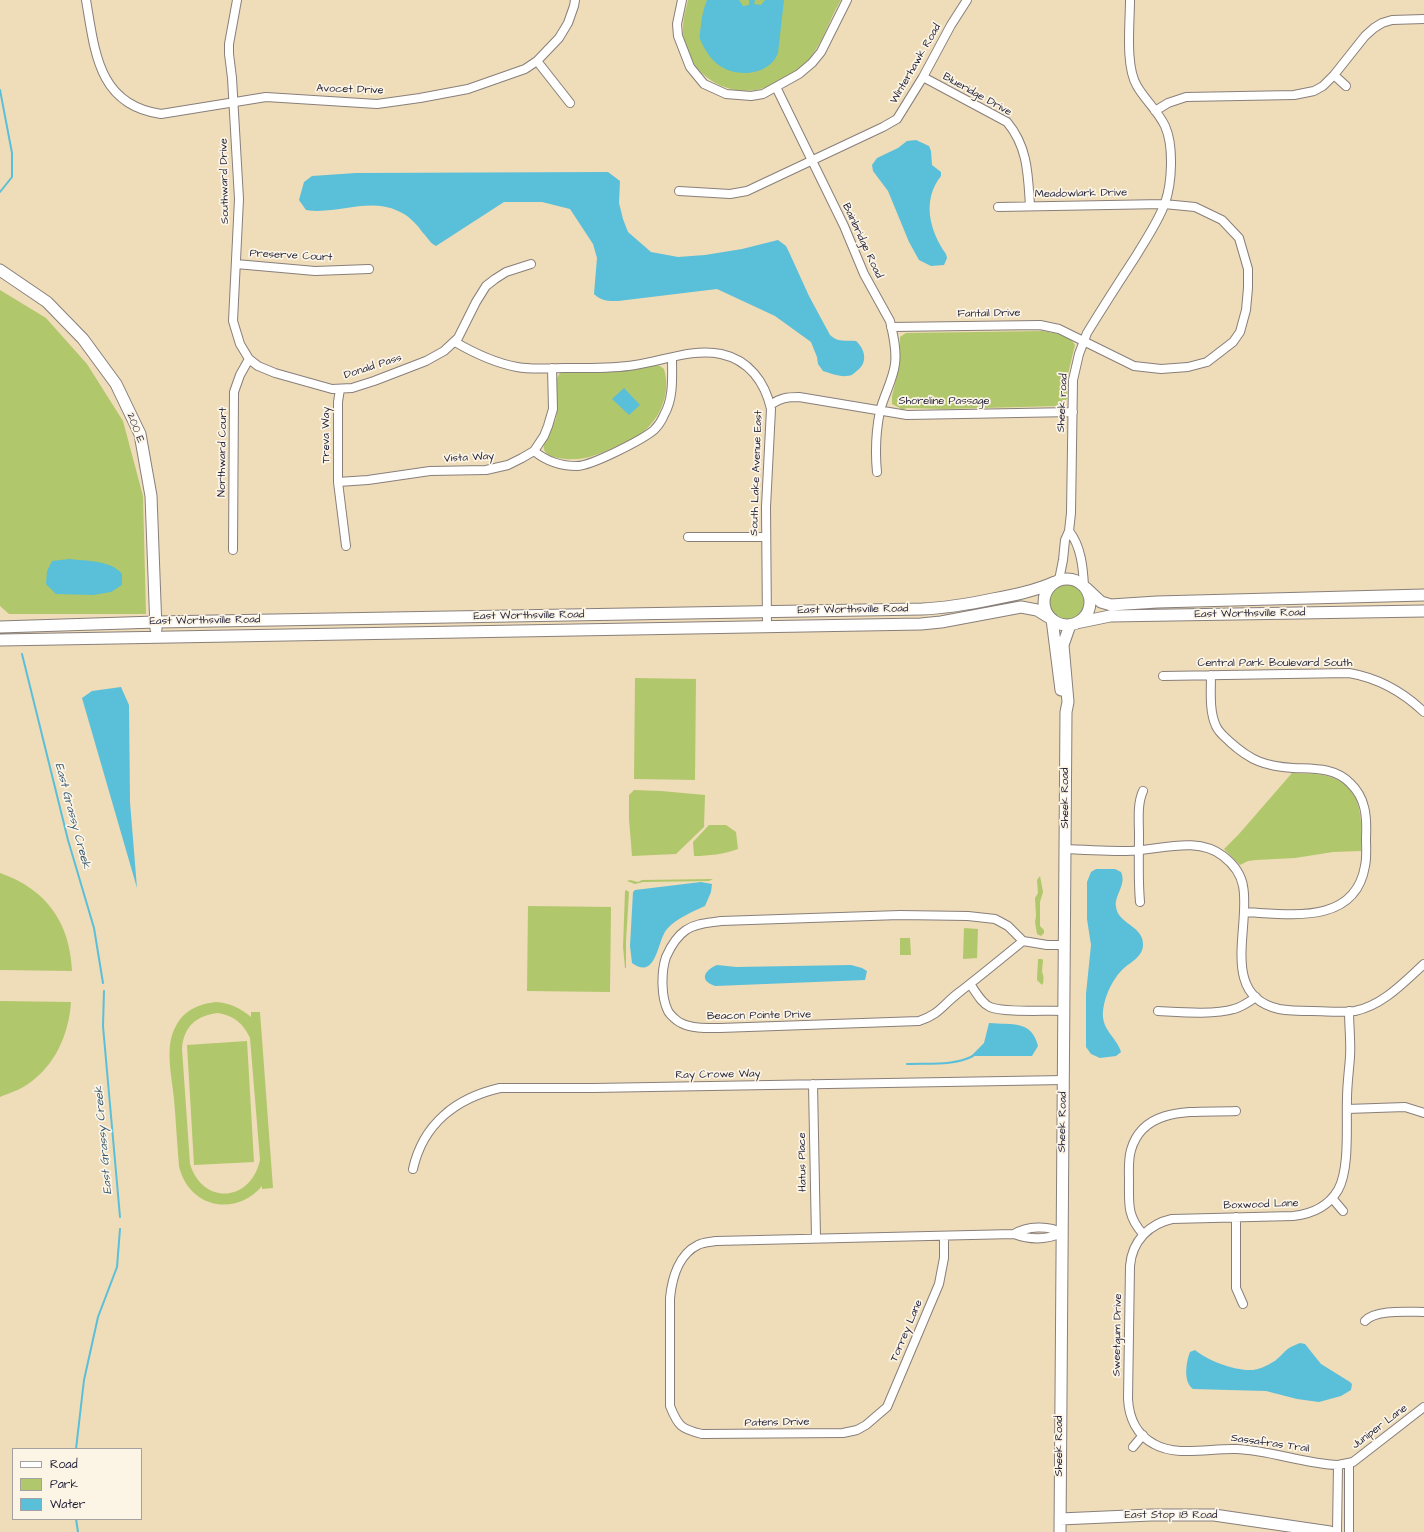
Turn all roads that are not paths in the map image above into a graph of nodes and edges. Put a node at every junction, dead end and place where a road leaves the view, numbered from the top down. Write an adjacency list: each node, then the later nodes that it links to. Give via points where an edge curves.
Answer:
1 (86, 0): 14 (street, Avocet Drive, via 104,75 118,96 127,103 161,114)
2 (237, 0): 14 (street, Southward Drive, via 229,44)
3 (575, 0): 9 (street, via 568,23 559,38)
4 (682, 0): 13 (street, via 677,24 678,36 690,67 704,84 726,94 751,96)
5 (847, 0): 13 (street, via 821,52 800,74)
6 (966, 0): 11 (street, Winterhawk Road)
7 (1130, 0): 16 (street, Sheek road, via 1130,71 1137,87)
8 (1424, 19): 10 (street, via 1392,20 1374,28)
9 (537, 62): 14 (street, Avocet Drive, via 525,69 468,89 377,104 266,97); 15 (street)
10 (1334, 75): 12 (street); 16 (street, via 1324,86 1304,94 1186,97)
11 (923, 77): 17 (street, Winterhawk Road, via 897,119); 20 (street, Blueridge Drive, via 1007,122 1016,132 1026,161)
12 (1346, 86)
13 (776, 87): 17 (street, Bainbridge Road)
14 (233, 102): 22 (street, Southward Drive, via 239,198)
15 (570, 103)
16 (1155, 111): 19 (street, Sheek road, via 1169,138 1170,178)
17 (812, 161): 18 (street, Winterhawk Road, via 747,191 730,194); 26 (street, Bainbridge Road)
18 (679, 191)
19 (1164, 204): 20 (street, Meadowlark Drive); 27 (street, Sheek road, via 1153,228); 27 (street, Meadowlark Drive, via 1195,207 1208,212 1222,220 1239,238 1248,269 1246,310 1240,332 1233,342 1206,362 1168,369 1134,366)
20 (1030, 206): 21 (street, Meadowlark Drive)
21 (998, 207)
22 (236, 264): 24 (street, Preserve Court, via 315,271); 30 (street, Southward Drive, via 233,321 240,344)
23 (531, 264): 28 (street, via 506,272 486,286)
24 (369, 269)
25 (0, 270): 50 (main road, 200 E, via 48,302 83,339 116,384 140,434 152,496)
26 (891, 327): 27 (street, Fantail Drive, via 1040,325 1059,329); 34 (street, Bainbridge Road, via 895,365)
27 (1084, 341): 35 (street, Sheek road, via 1078,354 1073,380)
28 (456, 342): 31 (street, South Lake Avenue East, via 488,358 517,367); 32 (street, Donald Pass, via 426,361 352,388)
29 (672, 358): 31 (street, South Lake Avenue East, via 634,366); 33 (street, South Lake Avenue East, via 689,354 720,354 748,365 759,378); 36 (street, via 670,401 666,413 654,430 633,443 578,466 552,462)
30 (249, 359): 32 (street, Donald Pass, via 275,373); 43 (street, Northward Court, via 234,392)
31 (552, 368): 36 (street, Vista Way, via 553,409 544,436)
32 (340, 389): 38 (street, Treva Way)
33 (770, 405): 34 (street, Shoreline Passage, via 784,397 799,397); 40 (street, South Lake Avenue East)
34 (880, 411): 35 (street, Shoreline Passage, via 907,415); 37 (street, Bainbridge Road, via 875,454)
35 (1073, 412): 39 (street, Sheek road)
36 (534, 451): 38 (street, Vista Way, via 496,469 430,471)
37 (877, 472)
38 (338, 482): 42 (street, Treva Way)
39 (1069, 531): 44 (street, Sheek road); 45 (street, via 1076,540)
40 (766, 537): 41 (street); 47 (street, South Lake Avenue East)
41 (688, 538)
42 (346, 546)
43 (233, 550)
44 (1057, 581): 45 (main road, via 1068,578); 47 (main road, East Worthsville Road, via 1035,590 945,608); 49 (main road, via 1046,592 1044,599 1044,606)
45 (1085, 587): 46 (main road, East Worthsville Road, via 1101,602 1119,605); 51 (main road, via 1089,594 1089,608 1082,619)
46 (1424, 595)
47 (766, 611): 50 (main road, East Worthsville Road); 52 (street, South Lake Avenue East)
48 (1424, 611): 51 (main road, East Worthsville Road, via 1110,616)
49 (1051, 618): 51 (main road, via 1063,624); 52 (main road, East Worthsville Road, via 1038,610 1021,607 941,622); 58 (main road, Sheek Road, via 1062,702)
50 (156, 622): 53 (main road, East Worthsville Road); 54 (main road, 200 E)
51 (1073, 624): 58 (main road, Sheek Road, via 1064,645 1068,702)
52 (767, 626): 54 (main road, East Worthsville Road)
53 (0, 627)
54 (155, 638): 55 (main road, East Worthsville Road)
55 (0, 640)
56 (1211, 675): 57 (street, Central Park Boulevard South); 59 (street, Central Park Boulevard South, via 1359,675 1394,689); 64 (street, via 1216,727 1238,750 1268,765 1316,768 1343,777 1355,788 1363,802 1366,816 1366,858 1363,874 1358,887 1344,902 1330,910 1314,913)
57 (1163, 676)
58 (1066, 712): 61 (main road, Sheek Road)
59 (1424, 712)
60 (1143, 791): 62 (street)
61 (1066, 849): 62 (street); 66 (main road, Sheek Road)
62 (1139, 851): 63 (street); 64 (street, via 1190,845 1212,849 1231,862 1239,876 1243,884)
63 (1140, 902)
64 (1244, 912): 69 (street, via 1242,971 1248,988)
65 (1022, 941): 66 (street, via 1047,945); 68 (street, Beacon Pointe Drive); 68 (street, Beacon Pointe Drive, via 1008,926 995,919 968,916 720,921 699,924 685,930 666,957 663,975 668,1012 681,1023 696,1028 919,1021 930,1018)
66 (1065, 944): 70 (main road, Sheek Road)
67 (1423, 966): 72 (street, via 1379,1002)
68 (970, 984): 70 (street, via 990,1007)
69 (1256, 997): 71 (street, via 1233,1010); 72 (street, via 1270,1006 1287,1010)
70 (1064, 1011): 73 (main road, Sheek Road)
71 (1158, 1011)
72 (1349, 1011): 75 (street, Boxwood Lane, via 1350,1058)
73 (1064, 1080): 74 (street, Ray Crowe Way); 82 (main road, Sheek Road)
74 (813, 1084): 78 (street, Ray Crowe Way, via 500,1088 486,1091 464,1100 447,1112 423,1141); 85 (street, Hatus Place)
75 (1346, 1109): 77 (street, via 1405,1107); 79 (street, Boxwood Lane, via 1345,1170 1341,1184)
76 (1236, 1111): 83 (street, via 1168,1114 1152,1122 1137,1136 1130,1151 1129,1204 1134,1224)
77 (1424, 1113)
78 (413, 1170)
79 (1332, 1198): 80 (street); 81 (street, Boxwood Lane, via 1317,1210 1299,1215)
80 (1343, 1211)
81 (1236, 1217): 83 (street, Boxwood Lane, via 1172,1219 1159,1223); 86 (street, via 1236,1288)
82 (1062, 1233): 84 (street, via 1044,1228 1024,1229 1014,1234); 95 (main road, Sheek Road)
83 (1144, 1234): 91 (street, Sweetgum Drive, via 1134,1247 1130,1258 1128,1399 1134,1425)
84 (944, 1236): 85 (street); 90 (street, Torrey Lane, via 944,1258 939,1284 887,1407)
85 (816, 1238): 90 (street, Patens Drive, via 716,1240 698,1245 686,1254 672,1282 670,1298 670,1406 676,1420 686,1431 709,1434 843,1433)
86 (1243, 1304)
87 (1424, 1312): 88 (street, via 1379,1314)
88 (1365, 1321)
89 (1424, 1408): 93 (street, Juniper Lane)
90 (866, 1425)
91 (1142, 1435): 92 (street); 94 (street, Sassafras Trail, via 1166,1449 1238,1449)
92 (1133, 1446)
93 (1350, 1463): 94 (street, Sassafras Trail); 99 (street)
94 (1338, 1464): 98 (street)
95 (1060, 1519): 96 (main road, Sheek Road); 97 (main road, East Stop 18 Road, via 1214,1515)
96 (1060, 1532)
97 (1330, 1532)
98 (1337, 1532)
99 (1349, 1532)

